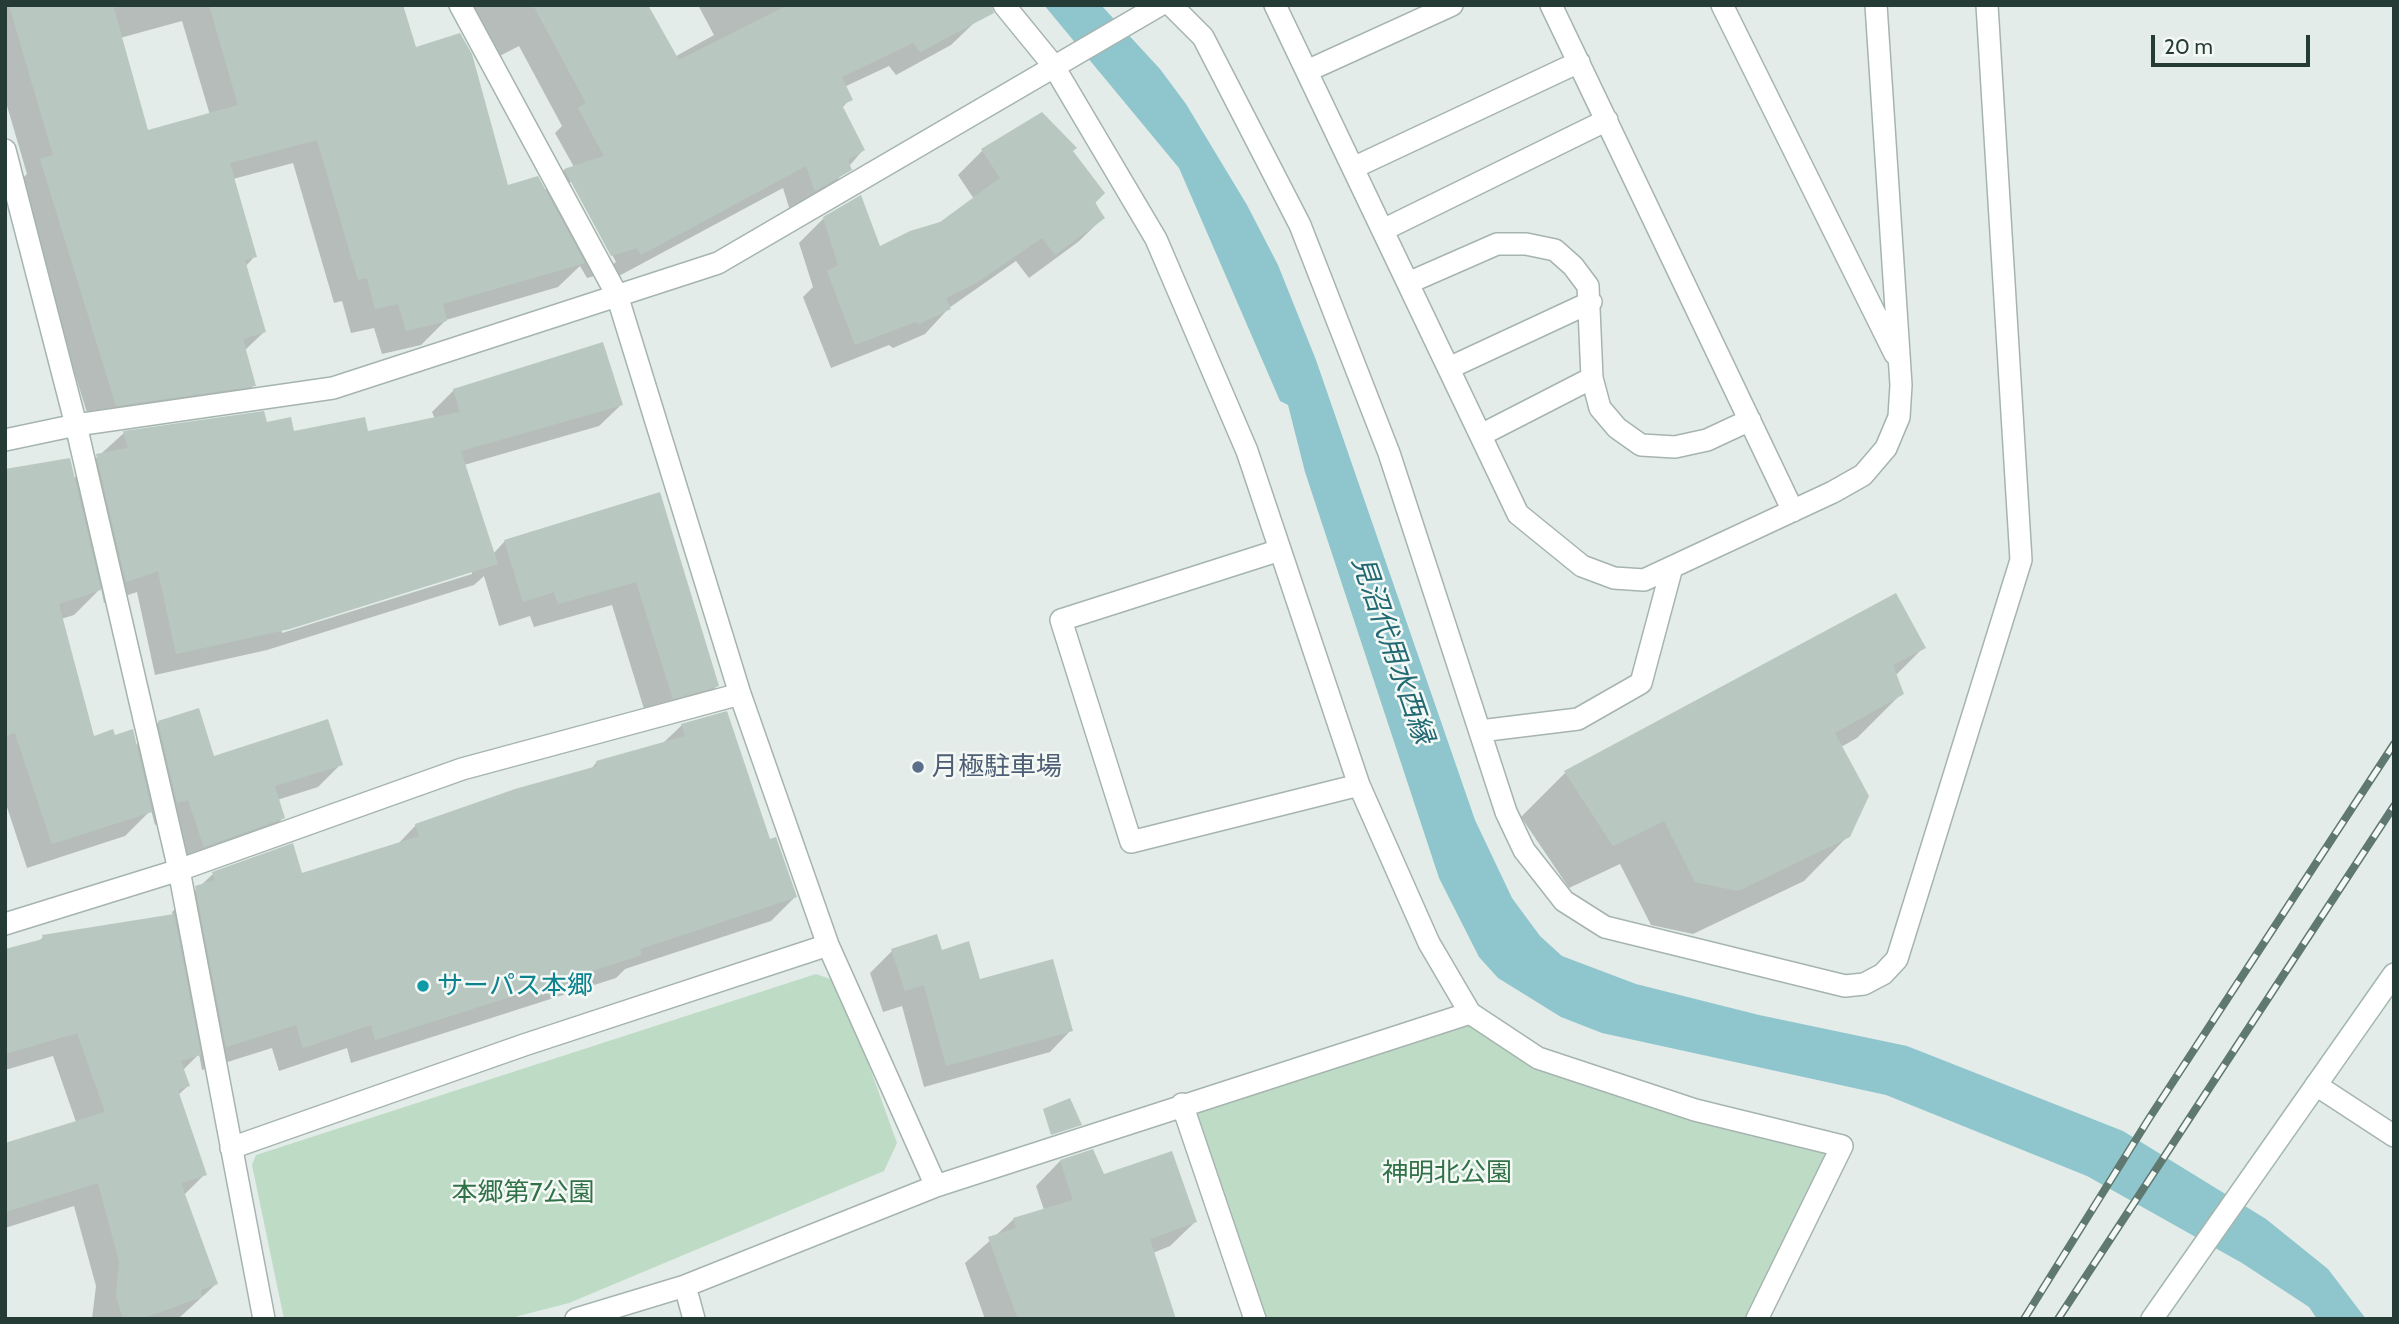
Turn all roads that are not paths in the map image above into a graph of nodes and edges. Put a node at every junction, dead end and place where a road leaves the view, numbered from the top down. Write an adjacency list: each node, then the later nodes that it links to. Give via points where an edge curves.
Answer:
1 (460, 5): 19 (street)
2 (1004, 5): 12 (street)
3 (1160, 5): 12 (street)
4 (1171, 5): 32 (street, via 1203,37 1300,225 1389,453)
5 (1275, 5): 13 (street)
6 (1452, 5): 13 (street)
7 (1551, 5): 11 (street)
8 (1722, 5): 21 (street)
9 (1876, 5): 21 (street)
10 (1987, 5): 32 (street, via 2021,560 1897,960 1864,984 1845,986 1605,927 1564,901 1524,850 1506,812)
11 (1579, 62): 14 (street); 16 (street)
12 (1053, 65): 19 (street, via 718,263); 29 (street, via 1156,239 1247,451)
13 (1307, 71): 16 (street)
14 (1606, 120): 17 (street); 24 (street)
15 (5, 150): 25 (street)
16 (1353, 168): 17 (street)
17 (1383, 230): 18 (street)
18 (1408, 283): 20 (street, via 1497,244 1526,244 1555,250 1573,266 1588,286); 22 (street)
19 (617, 295): 25 (street, via 332,388); 31 (street)
20 (1591, 302): 22 (street); 23 (street)
21 (1900, 363): 28 (street, via 1899,417 1886,448 1863,475)
22 (1449, 368): 26 (street)
23 (1592, 378): 24 (street, via 1600,408 1617,428 1642,444 1675,447); 26 (street)
24 (1750, 419): 28 (street)
25 (76, 425): 27 (street); 34 (street)
26 (1481, 435): 30 (street, via 1518,514 1582,566 1614,578 1644,580)
27 (5, 440)
28 (1793, 511): 30 (street)
29 (1280, 550): 33 (street); 33 (street, via 1061,620 1131,842)
30 (1672, 567): 32 (street, via 1641,683 1578,719)
31 (740, 694): 34 (street, via 462,769); 36 (street)
32 (1480, 731)
33 (1359, 785): 38 (street, via 1429,943)
34 (179, 870): 35 (street); 42 (street)
35 (5, 924)
36 (828, 945): 42 (street); 43 (street)
37 (2394, 974): 39 (street)
38 (1470, 1013): 40 (street); 49 (street, via 1538,1058 1695,1110 1842,1146)
39 (2316, 1086): 41 (street); 50 (street)
40 (1182, 1104): 43 (street); 48 (street)
41 (2394, 1136)
42 (231, 1148): 45 (street)
43 (936, 1186): 44 (street)
44 (685, 1286): 46 (street); 47 (street)
45 (264, 1319)
46 (576, 1319)
47 (694, 1319)
48 (1255, 1319)
49 (1757, 1319)
50 (2152, 1319)

